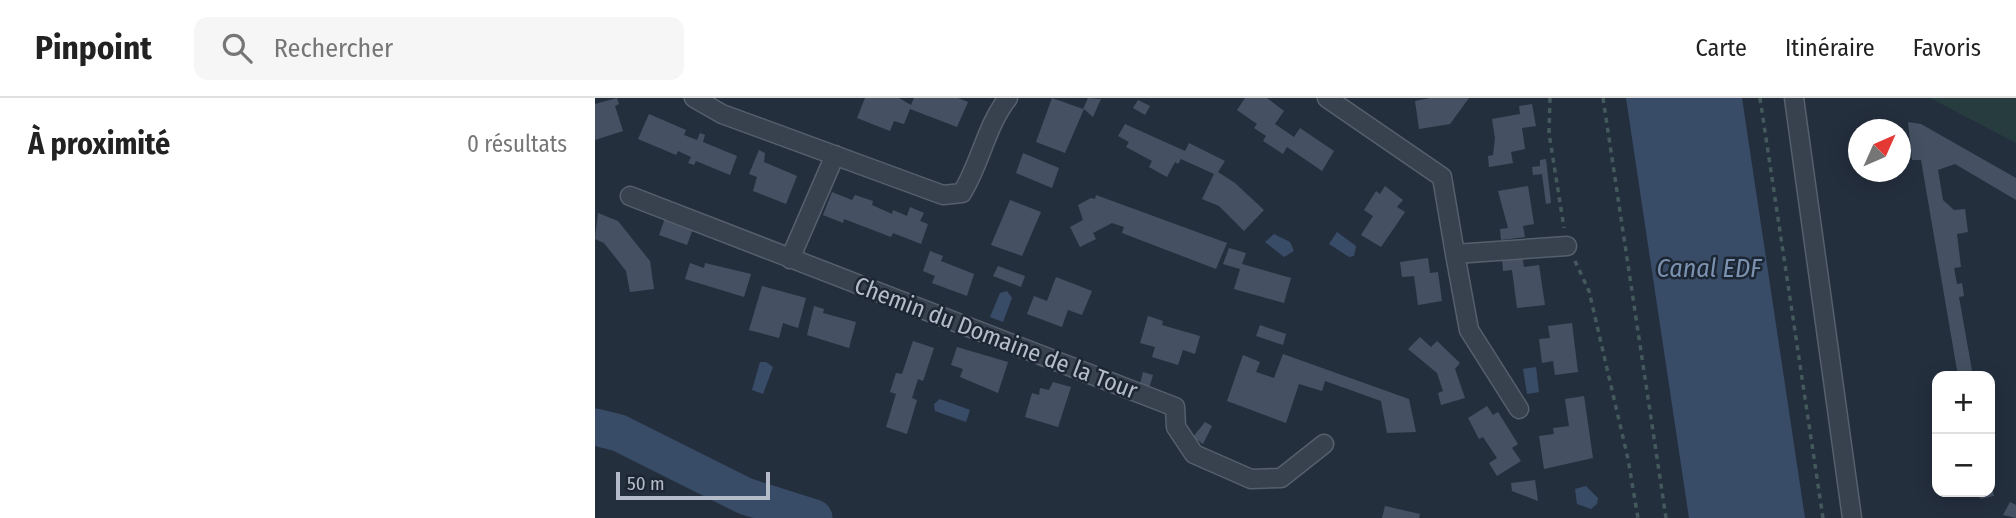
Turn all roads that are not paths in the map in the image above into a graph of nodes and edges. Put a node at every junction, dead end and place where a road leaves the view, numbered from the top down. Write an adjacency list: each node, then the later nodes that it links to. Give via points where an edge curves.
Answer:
1 (694, 98): 5 (street, via 722,114)
2 (1008, 98): 5 (street, via 996,113 975,172 962,193 943,195)
3 (1327, 98): 8 (street, via 1442,177)
4 (1794, 98): 12 (street)
5 (835, 156): 9 (street)
6 (630, 196): 9 (street, Chemin du Domaine de la Tour)
7 (1567, 246): 8 (street)
8 (1455, 254): 10 (street, via 1469,330)
9 (790, 259): 11 (street, Chemin du Domaine de la Tour, via 1175,407 1176,427 1194,454 1251,479 1281,478)
10 (1519, 409)
11 (1324, 444)
12 (1852, 518)

